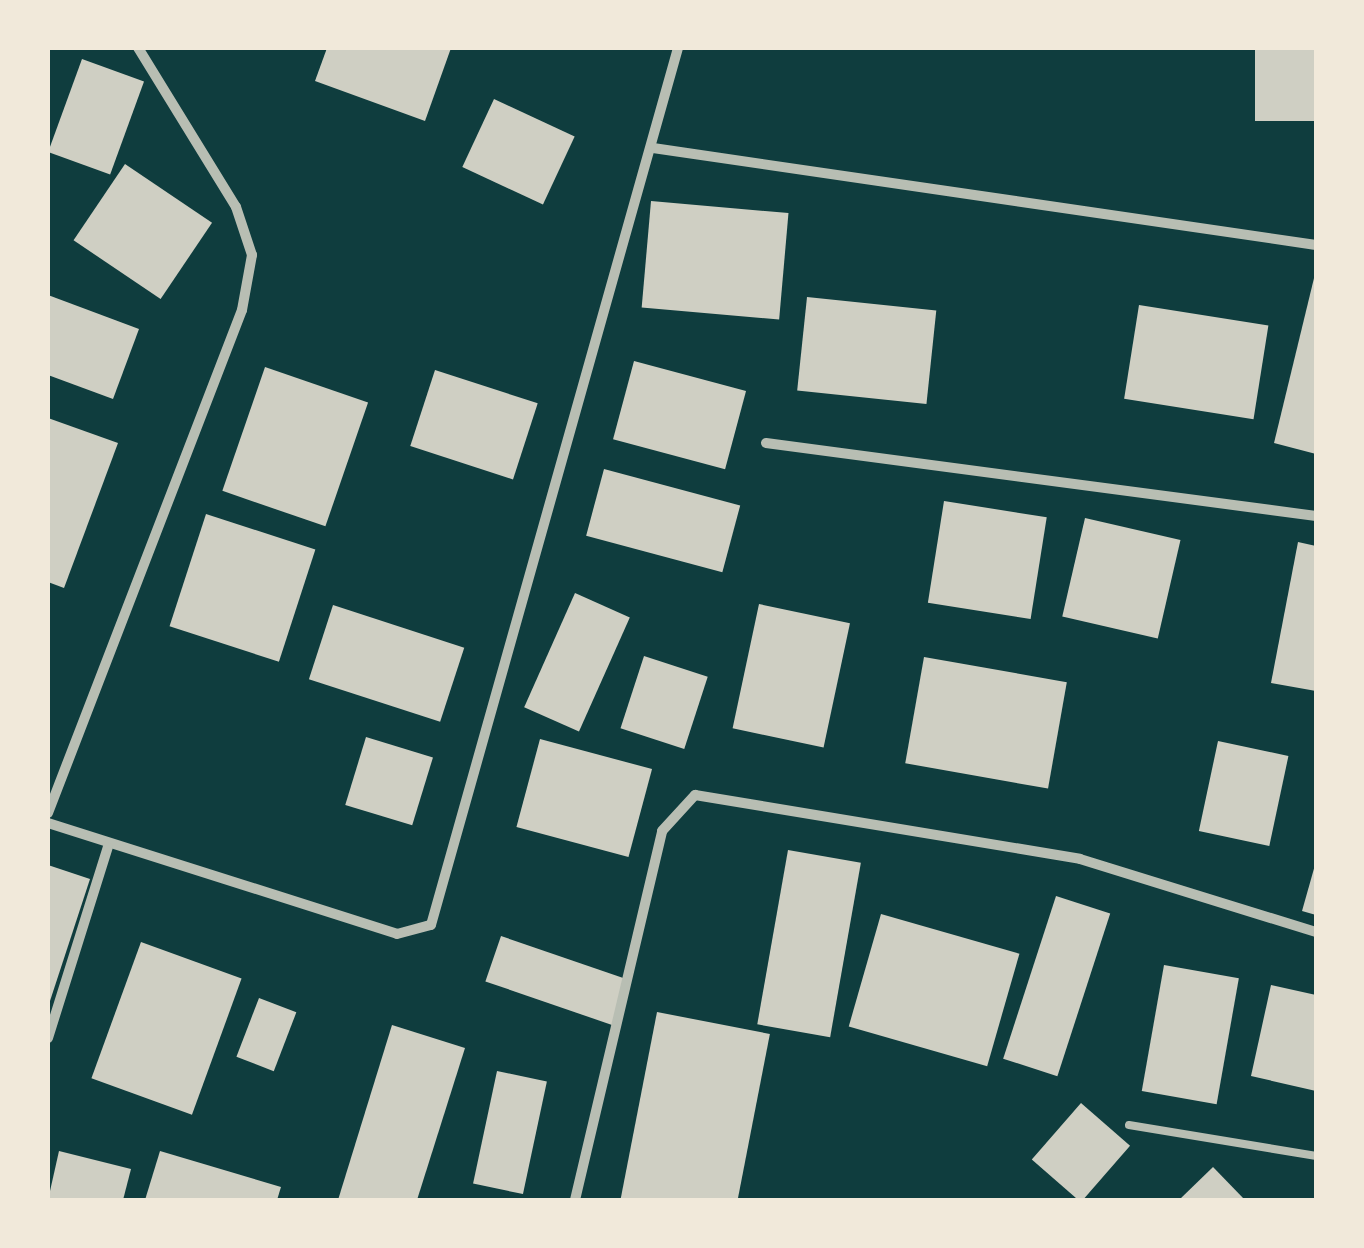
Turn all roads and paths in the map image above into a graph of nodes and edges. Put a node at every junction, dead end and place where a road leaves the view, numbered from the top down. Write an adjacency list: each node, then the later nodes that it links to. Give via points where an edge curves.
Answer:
1 (138, 48): 7 (street, via 236,208 252,255 242,310)
2 (678, 48): 3 (street)
3 (654, 148): 4 (street); 9 (street, via 431,924 397,934)
4 (1316, 245)
5 (766, 443): 6 (street)
6 (1316, 516)
7 (48, 813)
8 (48, 823): 9 (street)
9 (108, 847): 11 (street)
10 (1316, 932): 14 (street, via 1080,859 695,796 662,831)
11 (48, 1038)
12 (1129, 1125): 13 (lane)
13 (1316, 1156)
14 (575, 1200)

